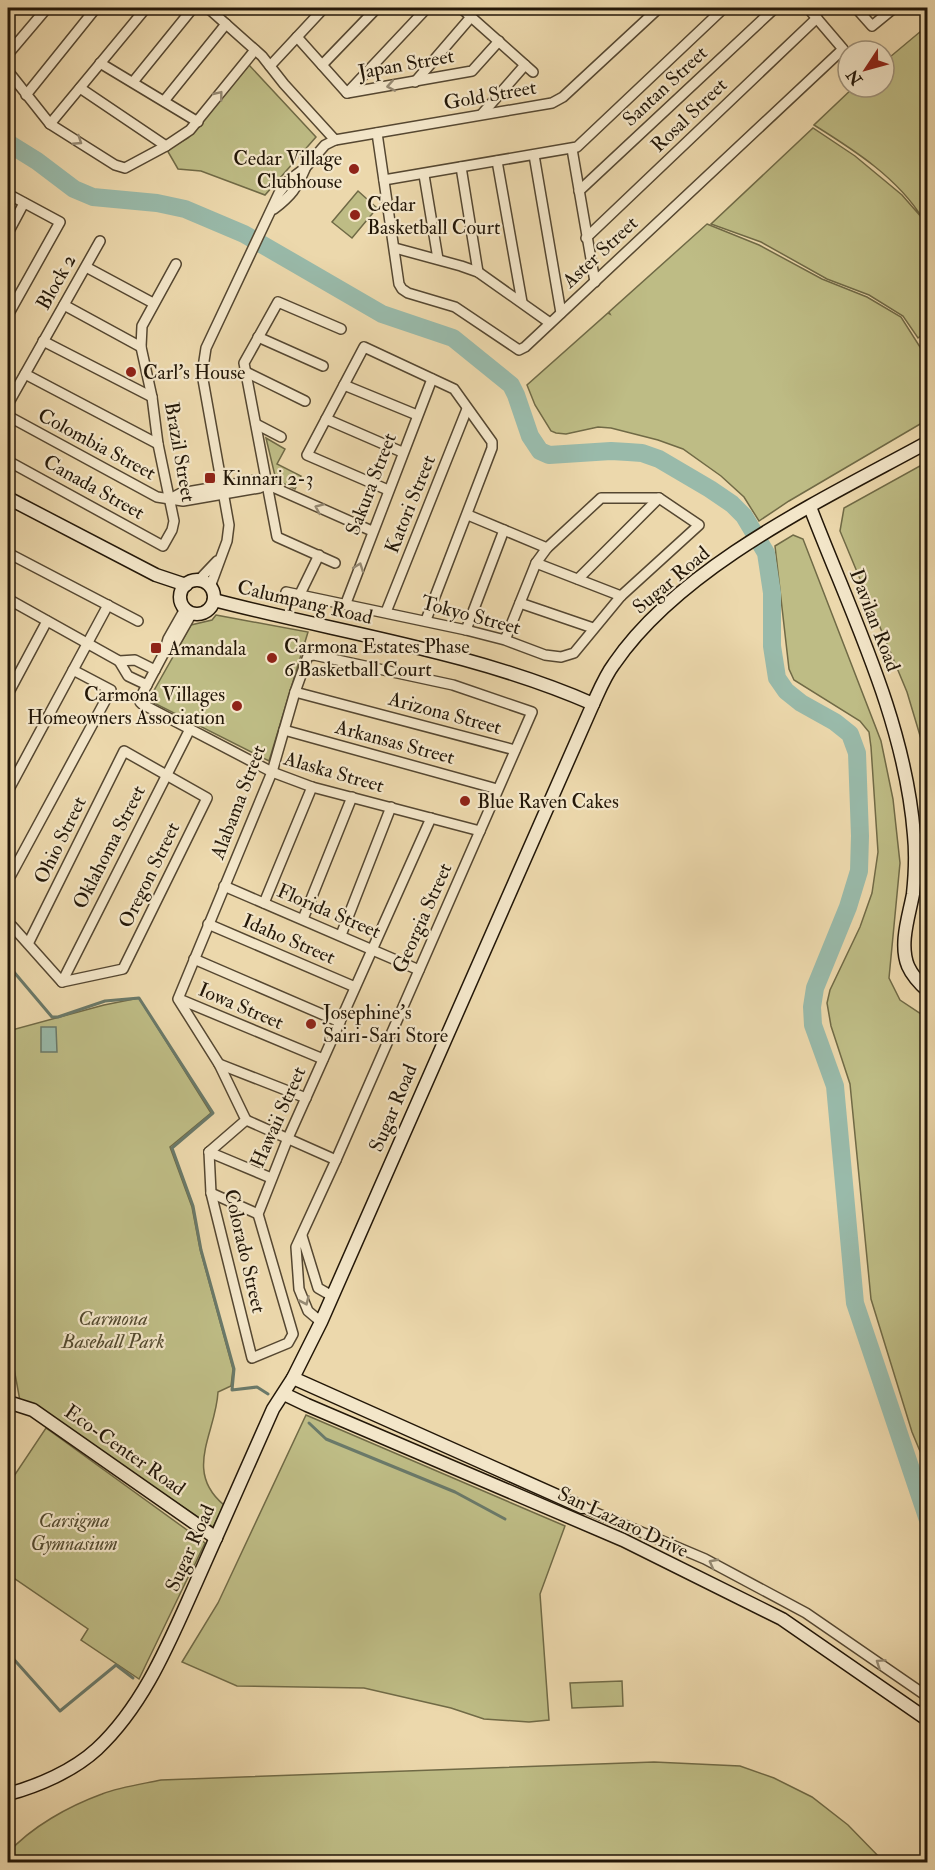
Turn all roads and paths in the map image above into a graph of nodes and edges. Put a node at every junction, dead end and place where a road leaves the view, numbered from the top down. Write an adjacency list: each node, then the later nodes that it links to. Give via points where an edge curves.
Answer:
1 (47, 8): 22 (street)
2 (96, 8): 31 (street)
3 (146, 8): 23 (street)
4 (193, 8): 27 (street)
5 (208, 8): 18 (street)
6 (324, 8): 19 (street)
7 (377, 8): 24 (street)
8 (427, 8): 30 (street)
9 (461, 8): 16 (street)
10 (659, 8): 33 (street, Gold Street, via 552,103)
11 (724, 8): 39 (street)
12 (775, 8): 45 (street, Santan Street)
13 (808, 8): 17 (street, Aster Street)
14 (856, 8): 15 (street, via 872,26)
15 (894, 8)
16 (471, 17): 20 (street); 28 (street)
17 (818, 18): 49 (street, Rosal Street); 56 (street, Aster Street, via 843,49)
18 (226, 24): 21 (street); 32 (street)
19 (297, 37): 24 (street, Japan Street); 25 (street)
20 (499, 41): 28 (street, Japan Street, via 472,70); 33 (street, via 529,69)
21 (255, 50): 25 (street); 34 (street, one-way to 21)
22 (8, 54)
23 (100, 63): 27 (street); 29 (street)
24 (322, 65): 30 (street, Japan Street)
25 (270, 66): 37 (street)
26 (8, 71): 31 (street)
27 (133, 82): 32 (street)
28 (414, 82): 30 (street, Japan Street, one-way to 30)
29 (80, 88): 35 (street); 38 (street)
30 (347, 93)
31 (26, 95): 35 (street)
32 (164, 101): 34 (street)
33 (482, 114): 36 (street, Gold Street)
34 (198, 122): 38 (street)
35 (50, 124): 38 (street, one-way to 38, via 125,168)
36 (377, 133): 37 (street, Gold Street); 44 (street, Aster Street)
37 (335, 140): 86 (street, via 325,145 305,168 297,187 270,215 206,348 202,374)
38 (166, 146)
39 (572, 149): 40 (street); 45 (street)
40 (534, 155): 41 (street); 60 (street)
41 (497, 161): 42 (street); 57 (street)
42 (461, 167): 43 (street); 55 (street)
43 (424, 175): 44 (street); 52 (street)
44 (384, 180): 51 (street, Aster Street)
45 (579, 191): 49 (street)
46 (8, 194): 47 (street)
47 (24, 203): 48 (street); 61 (street, via 60,222)
48 (8, 233)
49 (586, 238): 56 (street)
50 (100, 241): 54 (street, Block 2)
51 (395, 248): 52 (street); 62 (street, Aster Street, via 402,289 455,307 519,350)
52 (438, 259): 55 (street)
53 (176, 264): 58 (street, Brazil Street)
54 (86, 267): 58 (street); 59 (street, Block 2)
55 (478, 272): 57 (street)
56 (595, 282): 60 (street, Aster Street)
57 (522, 302): 62 (street)
58 (153, 303): 66 (street, Brazil Street, via 142,326)
59 (64, 306): 65 (street, Block 2); 66 (street)
60 (561, 313): 62 (street, Aster Street)
61 (8, 315)
62 (550, 323)
63 (340, 329): 64 (street, via 278,302)
64 (258, 337): 67 (street); 68 (street, via 244,363)
65 (44, 341): 69 (street, Block 2); 72 (street)
66 (141, 347): 72 (street, Brazil Street)
67 (323, 366)
68 (246, 372): 73 (street); 79 (street)
69 (25, 374): 74 (street, Block 2); 82 (street)
70 (432, 379): 71 (street, via 364,347); 75 (street, via 454,389); 76 (street, Sakura Street)
71 (344, 385): 76 (street); 78 (street)
72 (152, 397): 82 (street, Brazil Street)
73 (305, 401)
74 (8, 404)
75 (467, 409): 92 (street, via 492,442); 114 (street, Katori Street)
76 (417, 415): 83 (street, Sakura Street)
77 (8, 416): 90 (street, Colombia Street, via 157,497)
78 (326, 419): 83 (street); 87 (street, via 307,455)
79 (256, 424): 80 (street); 85 (street)
80 (281, 437)
81 (927, 442): 91 (main road, Sugar Road)
82 (158, 444): 90 (street, Brazil Street)
83 (402, 452): 87 (street, Sakura Street)
84 (8, 461): 95 (street, Canada Street)
85 (266, 485): 86 (street, Colombia Street, via 259,489); 94 (street, one-way to 85); 98 (street, via 277,537)
86 (224, 490): 90 (street, Colombia Street, via 183,501); 99 (street, via 229,532)
87 (388, 490): 94 (street, Sakura Street)
88 (8, 498): 103 (main road, via 156,575)
89 (659, 498): 96 (street, via 601,498); 102 (street); 107 (street, Tokyo Street, via 699,525)
90 (170, 499): 95 (street, Brazil Street, via 174,521)
91 (810, 507): 128 (main road, Sugar Road, via 689,585 661,609 613,664); 155 (main road, Davilan Road, via 899,742 915,838 905,954 908,966)
92 (468, 515): 93 (street); 115 (street)
93 (504, 530): 96 (street); 119 (street)
94 (372, 531): 110 (street, Sakura Street, one-way to 94)
95 (163, 546)
96 (547, 549): 101 (street)
97 (8, 553): 112 (street)
98 (319, 555): 100 (street); 106 (street)
99 (220, 557): 103 (street); 104 (street)
100 (336, 563)
101 (536, 563): 102 (street); 111 (street)
102 (578, 579): 107 (street)
103 (188, 586): 104 (main road, via 205,582); 113 (main road, via 182,604)
104 (210, 587): 108 (main road)
105 (286, 592): 106 (street, Tokyo Street)
106 (300, 594): 110 (street, Tokyo Street)
107 (621, 596): 118 (street, Tokyo Street)
108 (214, 600): 113 (main road, via 206,612); 128 (main road, Calumpang Road, via 461,658)
109 (8, 601): 116 (street)
110 (346, 603): 114 (street, Tokyo Street)
111 (520, 603): 118 (street); 120 (street)
112 (108, 605): 117 (street); 121 (street)
113 (188, 611): 124 (street, via 175,643)
114 (386, 612): 115 (street, Tokyo Street)
115 (426, 620): 119 (street, Tokyo Street)
116 (46, 621): 121 (street); 127 (street)
117 (138, 621)
118 (593, 628): 120 (street, Tokyo Street, via 574,653 561,657)
119 (466, 630): 120 (street, Tokyo Street)
120 (505, 640)
121 (88, 643): 122 (street); 123 (street)
122 (119, 661): 124 (street, via 135,660); 125 (street, via 128,676)
123 (73, 670): 135 (street); 142 (street, via 111,690 11,876)
124 (155, 670): 125 (street)
125 (147, 685): 130 (street, Alaska Street, via 140,702)
126 (295, 692): 129 (street, Alabama Street, via 305,660 314,655 453,685); 131 (street, Alabama Street); 132 (street, Arizona Street)
127 (8, 694)
128 (593, 704): 171 (main road, Sugar Road)
129 (532, 712): 132 (street, Georgia Street)
130 (190, 729): 133 (street, Alaska Street); 134 (street, Oklahoma Street)
131 (284, 730): 133 (street, Alabama Street); 137 (street, Arkansas Street)
132 (515, 750): 137 (street, Georgia Street)
133 (272, 772): 136 (street, Alaska Street); 143 (street, Alabama Street)
134 (165, 775): 149 (street, Ohio Street, via 124,752); 153 (street, Oklahoma Street); 153 (street, Oregon Street, via 207,798 123,969)
135 (9, 785)
136 (312, 787): 138 (street, Alaska Street); 144 (street)
137 (498, 789): 141 (street, Georgia Street)
138 (352, 796): 139 (street, Alaska Street); 145 (street)
139 (392, 807): 140 (street, Alaska Street); 148 (street)
140 (431, 818): 141 (street, Alaska Street); 150 (street, Hawaii Street)
141 (480, 831): 152 (street, Georgia Street)
142 (8, 872)
143 (224, 886): 144 (street, Florida Street); 146 (street, Alabama Street)
144 (264, 903): 145 (street, Florida Street)
145 (303, 920): 148 (street, Florida Street)
146 (208, 924): 151 (street, Alabama Street); 154 (street, Idaho Street)
147 (12, 926): 149 (street)
148 (341, 935): 150 (street, Florida Street)
149 (28, 944): 153 (street)
150 (372, 949): 152 (street, Florida Street); 154 (street, Hawaii Street)
151 (194, 959): 156 (street, Alabama Street); 157 (street)
152 (419, 970): 164 (street, Georgia Street)
153 (62, 982)
154 (355, 987): 157 (street, Hawaii Street)
155 (927, 991)
156 (178, 999): 158 (street, Iowa Street); 159 (street)
157 (340, 1022): 158 (street, Hawaii Street)
158 (323, 1059): 160 (street, Hawaii Street)
159 (219, 1064): 160 (street); 161 (street)
160 (306, 1098): 162 (street, Hawaii Street)
161 (246, 1120): 162 (street); 163 (street)
162 (288, 1138): 164 (street); 165 (street, Hawaii Street)
163 (209, 1152): 165 (street); 166 (street, Colorado Street)
164 (336, 1160): 168 (street, Georgia Street)
165 (271, 1178): 167 (street, Hawaii Street)
166 (211, 1193): 167 (street); 167 (street, Colorado Street, via 252,1358 288,1343 293,1334)
167 (258, 1214)
168 (302, 1236): 169 (street, Georgia Street, via 296,1247); 170 (street)
169 (298, 1271): 170 (street); 172 (street, Georgia Street, one-way to 172, via 299,1289 308,1311)
170 (313, 1272): 171 (street, via 318,1288)
171 (332, 1296): 172 (main road, Sugar Road)
172 (321, 1322): 173 (main road, Sugar Road)
173 (293, 1378): 174 (main road, Sugar Road); 176 (main road, San Lazaro Drive)
174 (284, 1394): 177 (main road, Sugar Road, via 273,1409); 179 (main road, San Lazaro Drive, via 623,1540 782,1619)
175 (8, 1402): 177 (main road, Eco-Center Road, via 33,1410)
176 (582, 1507): 178 (street, San Lazaro Drive, one-way to 176, via 806,1613 705,1559)
177 (216, 1538): 180 (main road, Sugar Road, via 158,1666 117,1726 84,1760 40,1783)
178 (927, 1697)
179 (927, 1720)
180 (8, 1794)

